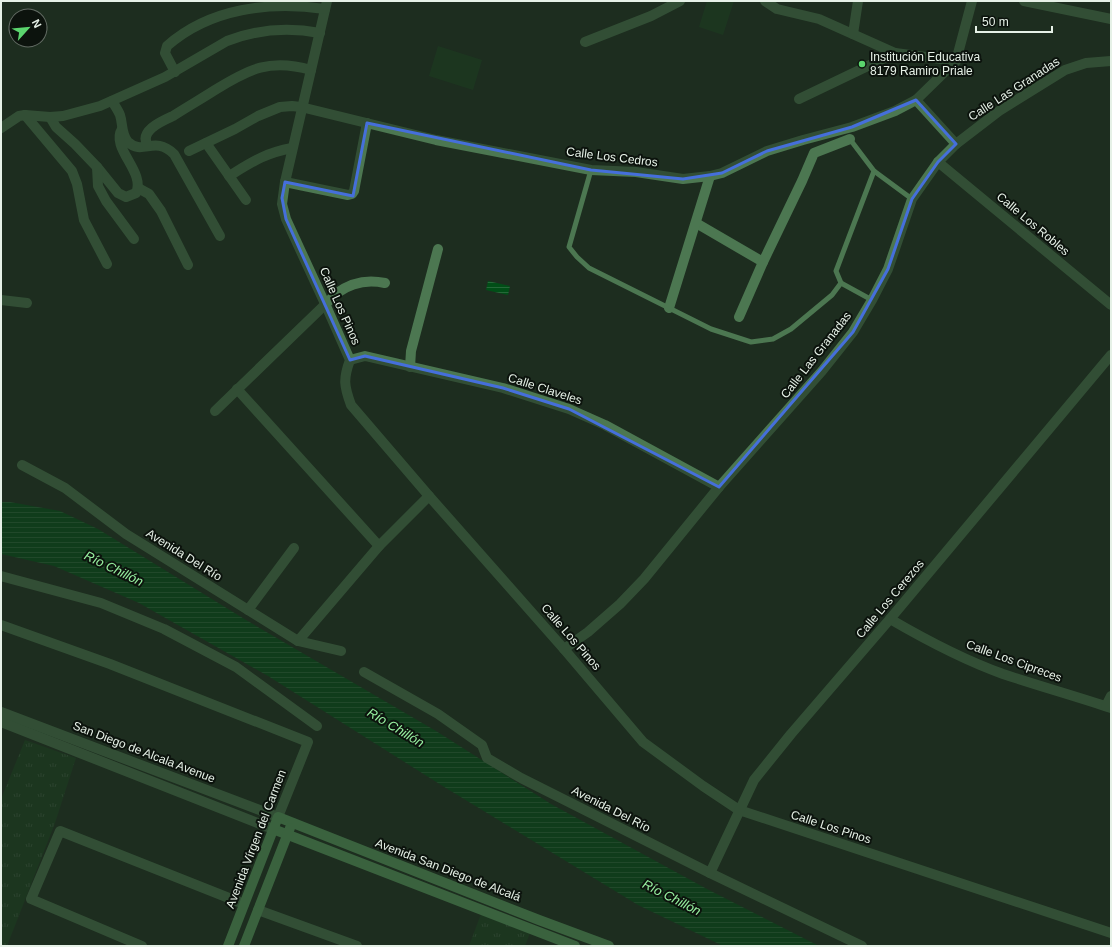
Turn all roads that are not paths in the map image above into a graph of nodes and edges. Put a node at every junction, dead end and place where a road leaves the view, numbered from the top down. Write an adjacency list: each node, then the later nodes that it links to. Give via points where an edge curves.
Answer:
1 (680, 1): 11 (street, via 651,16)
2 (765, 1): 10 (street, via 777,9 819,19)
3 (858, 1): 10 (street)
4 (972, 1): 13 (street)
5 (1024, 1): 6 (street)
6 (1054, 4): 8 (street)
7 (326, 5): 9 (street, Calle Los Pinos); 16 (street, via 270,6 237,11 206,20 184,32 167,46 166,53)
8 (1111, 19)
9 (320, 33): 15 (street, Calle Los Pinos); 16 (street, via 284,29 249,33 227,41)
10 (853, 34): 12 (street)
11 (585, 42)
12 (895, 53): 13 (street); 17 (street)
13 (956, 61): 18 (street, Calle Los Cedros)
14 (1111, 61): 29 (street, Calle Las Granadas, via 1086,63 1065,70 999,111)
15 (311, 70): 20 (street, Calle Los Pinos); 30 (street, via 278,65 258,68 240,75 152,128 145,136)
16 (175, 72): 19 (street)
17 (799, 99)
18 (916, 100): 26 (street, Calle Los Cedros, via 894,111); 29 (street)
19 (112, 102): 22 (street, via 82,112); 25 (street, via 120,116)
20 (301, 107): 23 (street, Calle Los Cedros); 28 (street, Calle Los Cedros, via 280,108 258,116); 31 (street, Calle Los Pinos)
21 (25, 115): 22 (street); 24 (street); 48 (street, via 72,171 84,220)
22 (50, 117): 34 (street, via 56,127)
23 (367, 123): 35 (street, Calle Los Cedros, via 436,140); 39 (street, via 352,194)
24 (1, 128)
25 (122, 129): 30 (street, via 129,143 137,147); 40 (street, via 119,134 120,143 137,180)
26 (842, 129): 27 (lane); 38 (street, Calle Los Cedros, via 767,151 722,173)
27 (850, 139): 36 (lane); 47 (street, via 814,153)
28 (206, 143): 32 (street, Calle Los Cedros); 37 (street)
29 (956, 144): 33 (street, Calle Las Granadas)
30 (148, 146): 44 (street, via 158,145 174,154)
31 (292, 148): 37 (street, via 275,151); 39 (street, Calle Los Pinos)
32 (189, 151)
33 (938, 162): 41 (street, Calle Las Granadas); 56 (street, Calle Los Robles)
34 (97, 167): 40 (street, via 122,196 131,196); 45 (street, via 98,186)
35 (590, 170): 38 (street, Calle Los Cedros, via 636,172 683,179); 57 (lane, via 569,247 588,268)
36 (874, 171): 41 (lane); 51 (lane, via 837,267)
37 (230, 176): 42 (street)
38 (710, 176): 43 (street)
39 (285, 182): 55 (street, Calle Los Pinos, via 282,204 286,219)
40 (138, 188): 49 (street, via 149,194 161,211)
41 (912, 199): 53 (street, Calle Las Granadas, via 888,269)
42 (246, 200)
43 (696, 223): 47 (street); 57 (street)
44 (220, 236)
45 (134, 238)
46 (438, 249): 61 (street, via 411,352)
47 (763, 262): 58 (street)
48 (107, 264)
49 (188, 265)
50 (385, 283): 55 (street, via 365,281 351,284)
51 (841, 283): 53 (lane); 57 (lane, via 832,295 791,329 773,339 751,342 711,329)
52 (1, 300): 54 (street)
53 (872, 300): 65 (street, Calle Las Granadas, via 853,332 822,371)
54 (27, 303)
55 (326, 304): 60 (street, Calle Los Pinos); 62 (street)
56 (1111, 305)
57 (669, 308)
58 (739, 317)
59 (1111, 355): 71 (street, Calle Los Cerezos)
60 (350, 360): 61 (street, Calle Claveles, via 365,356); 66 (street, Calle Los Pinos, via 345,376 345,389 351,404)
61 (410, 367): 65 (street, Calle Claveles, via 502,388 569,409 605,425)
62 (237, 390): 63 (street); 67 (street)
63 (215, 411)
64 (22, 465): 70 (street, Avenida Del Río, via 65,488 126,534)
65 (719, 487): 74 (street, Calle Las Granadas, via 644,579 588,632)
66 (429, 496): 67 (street); 74 (street, Calle Los Pinos)
67 (378, 546): 73 (street)
68 (294, 548): 70 (street)
69 (1, 576): 81 (street, via 101,603 164,629 236,667)
70 (248, 610): 73 (street, Avenida Del Río)
71 (890, 619): 78 (street, Calle Los Cipreces, via 942,648 989,668); 82 (street, Calle Los Cerezos, via 754,780)
72 (1, 625): 83 (street, Avenida Vírgen del Carmen, via 117,666 308,742)
73 (298, 641): 75 (street, Avenida Del Río)
74 (564, 649): 82 (street, Calle Los Pinos, via 643,742)
75 (341, 651)
76 (364, 672): 89 (street, Avenida Del Río, via 438,714 482,745 487,758 521,778)
77 (1111, 696): 78 (street)
78 (1109, 707)
79 (1, 712): 83 (street, San Diego de Alcala Avenue)
80 (1, 722): 85 (street, San Diego de Alcala Avenue)
81 (317, 726)
82 (739, 810): 89 (street, Calle Los Cerezos); 94 (street, Calle Los Pinos)
83 (278, 817): 84 (main road, Avenida San Diego de Alcalá); 85 (main road, Avenida Vírgen del Carmen)
84 (292, 823): 86 (main road); 87 (main road, Avenida San Diego de Alcalá)
85 (273, 829): 86 (main road, Avenida San Diego de Alcalá); 90 (main road, Avenida Vírgen del Carmen)
86 (288, 835): 88 (main road, Avenida San Diego de Alcalá); 91 (main road)
87 (364, 852): 88 (main road); 92 (main road, Avenida San Diego de Alcalá)
88 (360, 862): 93 (main road, Avenida San Diego de Alcalá)
89 (710, 873): 101 (street, Avenida Del Río)
90 (244, 904): 95 (street, via 60,831 31,898); 96 (main road, Avenida Vírgen del Carmen)
91 (258, 910): 97 (main road); 98 (street)
92 (514, 910): 93 (main road); 100 (main road, Avenida San Diego de Alcalá)
93 (510, 921): 99 (main road, Avenida San Diego de Alcalá)
94 (1111, 933)
95 (142, 946)
96 (228, 946)
97 (244, 946)
98 (357, 946)
99 (575, 946)
100 (609, 946)
101 (862, 946)

